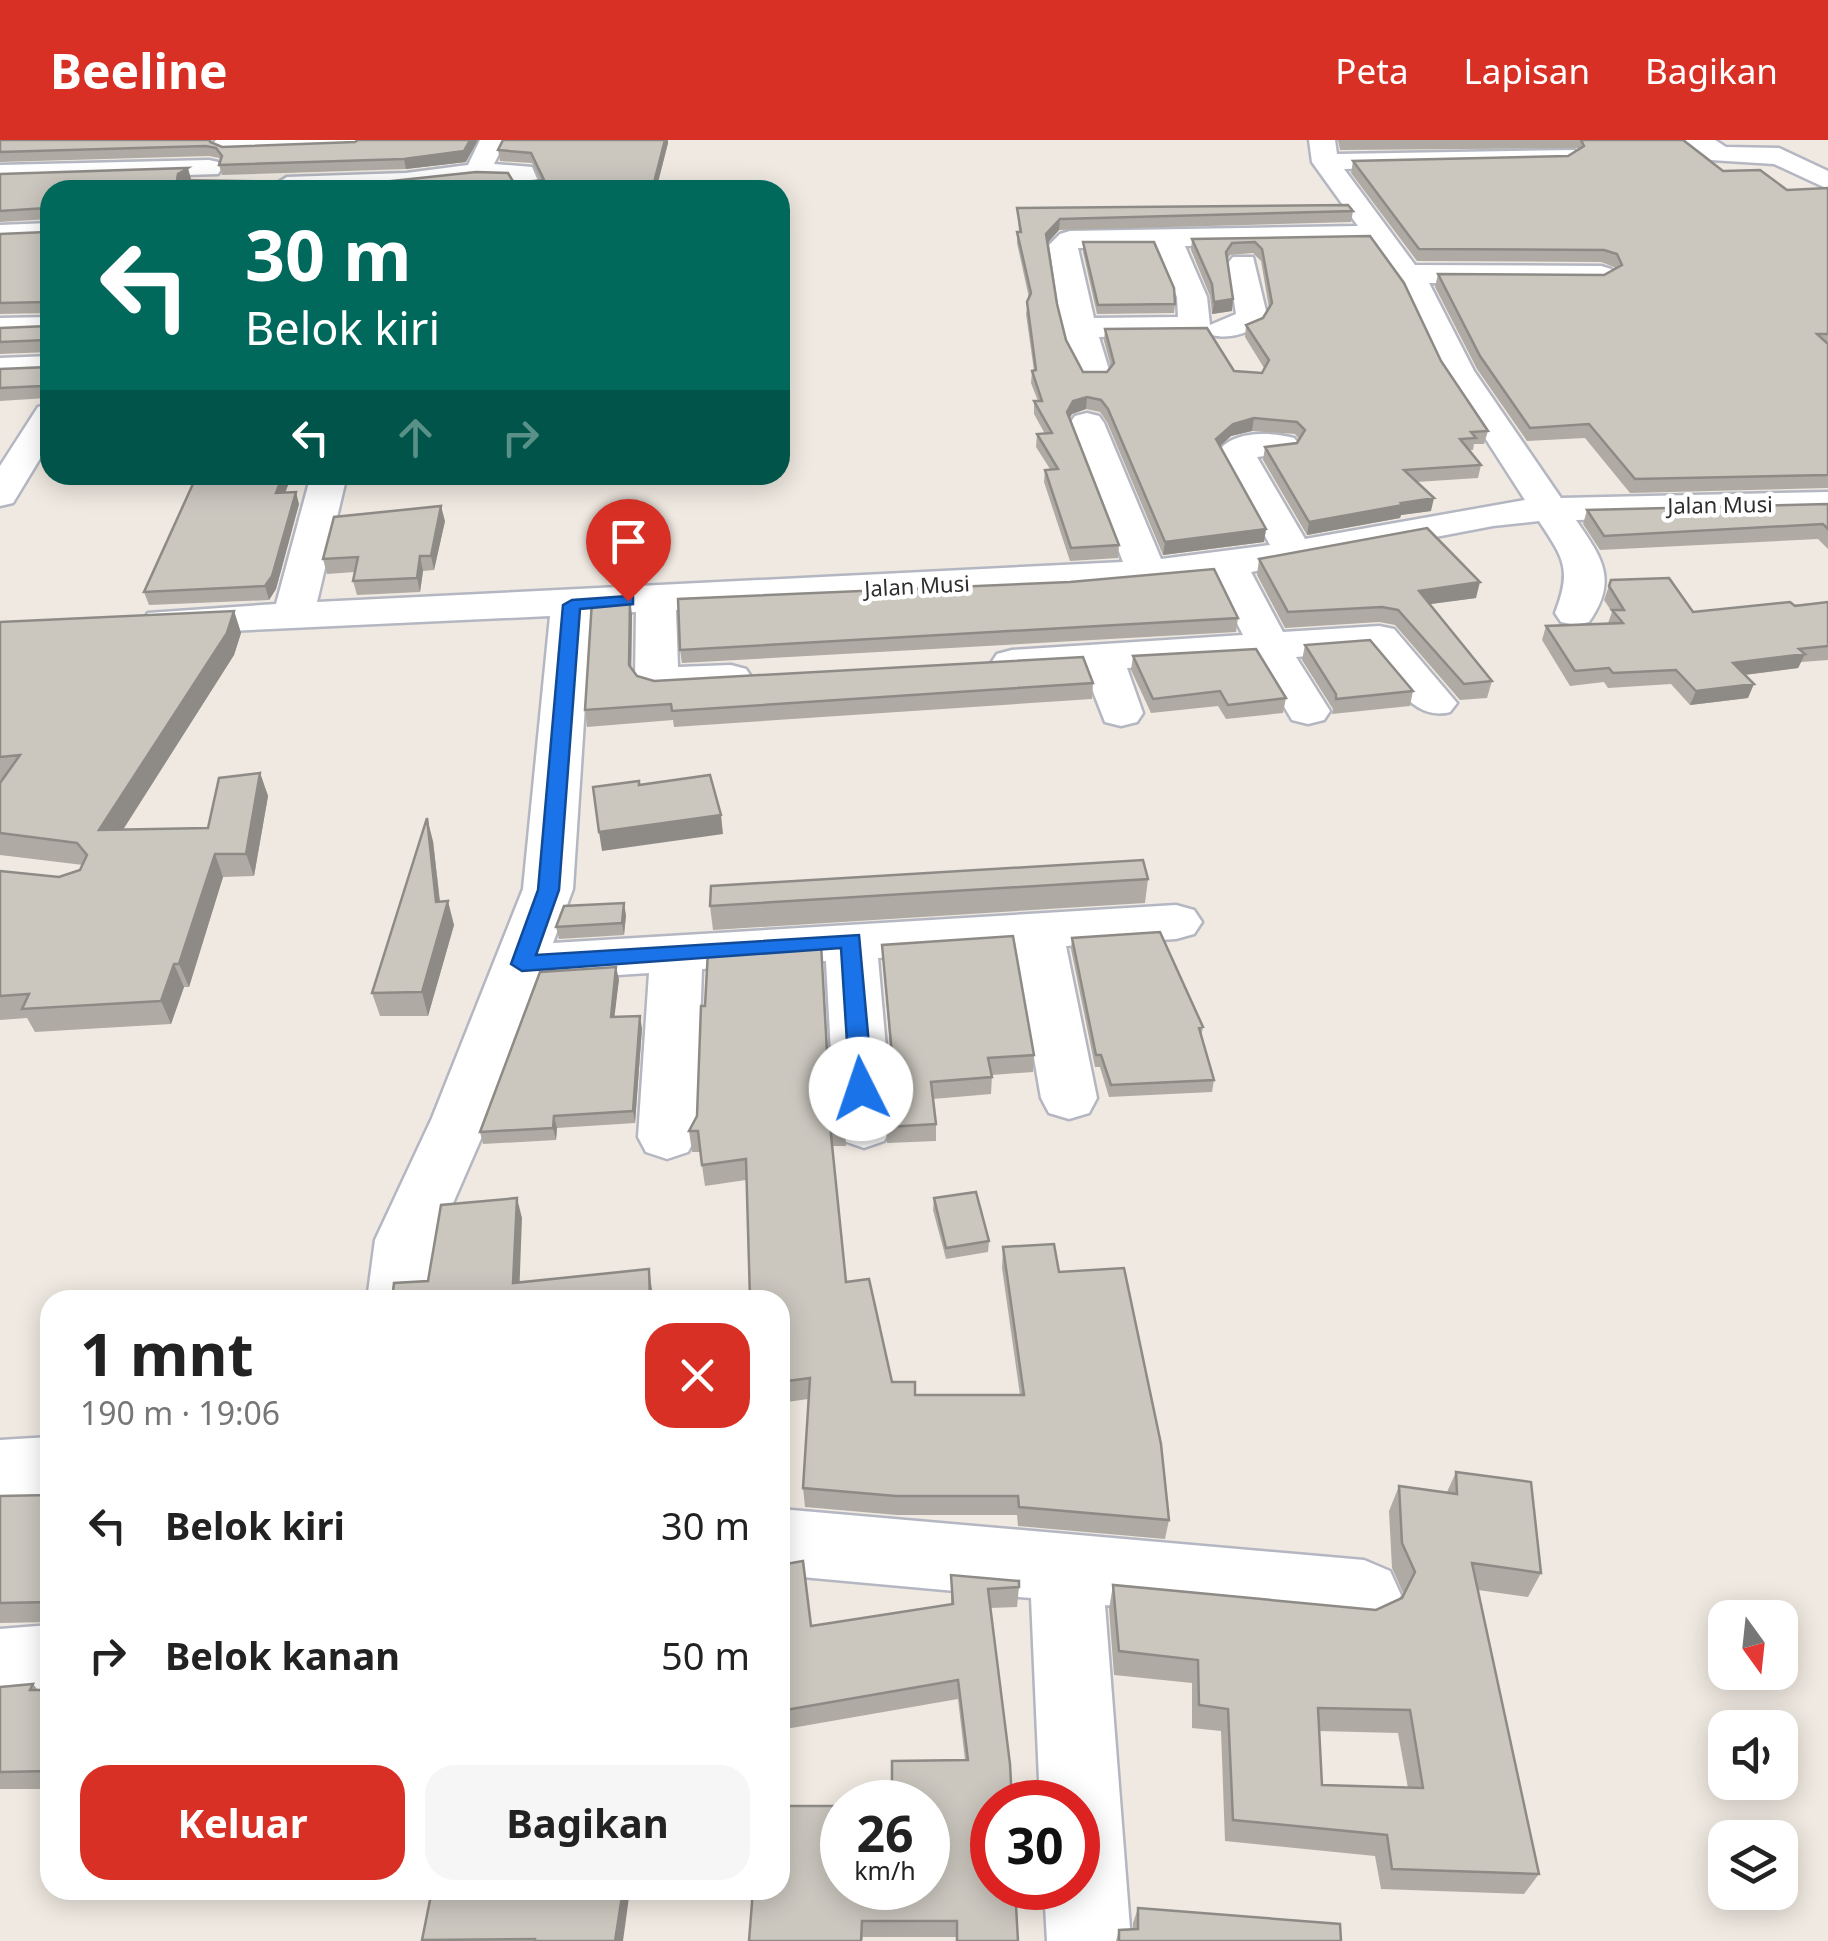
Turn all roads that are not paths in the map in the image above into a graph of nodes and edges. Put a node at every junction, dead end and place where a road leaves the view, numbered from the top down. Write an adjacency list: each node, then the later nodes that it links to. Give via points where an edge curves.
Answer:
1 (357, 140): 4 (street)
2 (493, 140): 7 (street)
3 (1698, 140): 13 (street, via 1720,156 1779,156)
4 (226, 142): 10 (street)
5 (1323, 151): 6 (street); 18 (street)
6 (1565, 154)
7 (478, 172): 11 (street); 12 (street, via 522,173)
8 (0, 173): 9 (street)
9 (145, 180)
10 (208, 180)
11 (414, 180)
12 (525, 180)
13 (1828, 181)
14 (40, 204): 15 (street)
15 (0, 206)
16 (40, 231): 17 (street)
17 (0, 233)
18 (1377, 234): 19 (street); 21 (street)
19 (1166, 236): 24 (street); 26 (street, via 1088,237 1063,245)
20 (1243, 264): 24 (street, via 1252,315)
21 (1406, 274): 22 (street); 37 (street, via 1458,372)
22 (1601, 275)
23 (40, 326): 25 (street)
24 (1209, 327): 26 (street); 27 (street)
25 (0, 328)
26 (1080, 328): 30 (street)
27 (1240, 361)
28 (40, 366): 29 (street)
29 (0, 368)
30 (1094, 372)
31 (1087, 423): 40 (street)
32 (40, 430): 35 (street)
33 (1282, 444): 38 (street, via 1236,452)
34 (326, 485): 44 (street)
35 (0, 494)
36 (1828, 502): 37 (street, Jalan Musi)
37 (1549, 509): 38 (street, Jalan Musi, via 1434,524); 43 (street, via 1584,559 1586,584)
38 (1295, 555): 39 (street, Jalan Musi)
39 (1227, 566): 40 (street, Jalan Musi); 46 (street)
40 (1148, 573): 41 (street, Jalan Musi)
41 (656, 599): 42 (street, Jalan Musi); 50 (street)
42 (572, 605): 44 (street, Jalan Musi); 59 (street, via 548,890)
43 (1575, 613)
44 (293, 617): 45 (street, Jalan Musi)
45 (117, 624)
46 (1269, 646): 47 (street); 51 (street, via 1379,638); 52 (street)
47 (1102, 659): 48 (street); 53 (street)
48 (966, 666)
49 (773, 676): 50 (street)
50 (656, 681): 54 (street)
51 (1435, 704)
52 (1308, 711)
53 (1121, 713)
54 (657, 726)
55 (1176, 922): 56 (street)
56 (1037, 928): 57 (street); 60 (street)
57 (851, 940): 58 (street); 61 (street)
58 (676, 953): 59 (street); 62 (street)
59 (522, 964): 63 (street, via 406,1240)
60 (1070, 1098)
61 (864, 1126)
62 (667, 1137)
63 (400, 1290)
64 (40, 1468): 65 (street)
65 (0, 1470)
66 (790, 1543): 67 (street)
67 (1066, 1567): 68 (street); 71 (street)
68 (1364, 1594)
69 (40, 1663): 70 (street)
70 (0, 1666)
71 (1089, 1941)

